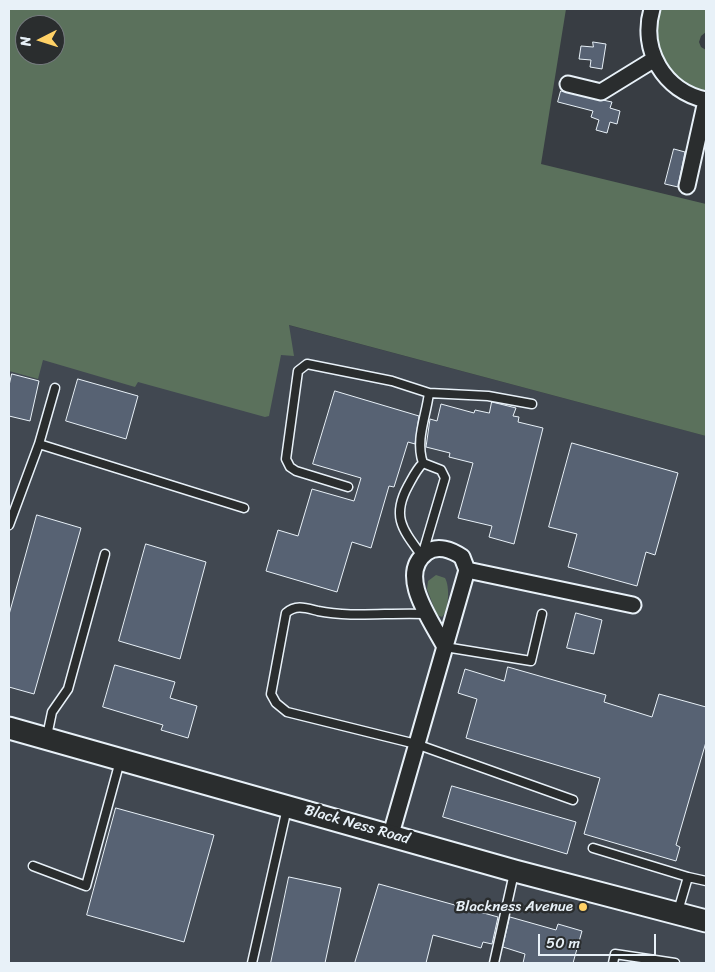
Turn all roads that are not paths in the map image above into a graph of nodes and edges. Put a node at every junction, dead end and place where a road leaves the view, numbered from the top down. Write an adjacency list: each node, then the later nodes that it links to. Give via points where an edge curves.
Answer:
1 (652, 9): 2 (street, via 647,37)
2 (653, 60): 3 (street, via 602,92); 4 (street, via 675,84 691,96)
3 (568, 84)
4 (706, 101): 5 (street)
5 (687, 186)
6 (55, 388): 9 (lane)
7 (429, 393): 8 (lane, via 488,396); 10 (lane, via 420,437 419,452); 11 (lane, via 392,381 307,364 298,371 286,459 296,471)
8 (532, 404)
9 (39, 444): 12 (lane); 13 (lane)
10 (423, 464): 15 (lane, via 404,494 399,516 403,529); 15 (lane, via 441,470 445,478)
11 (348, 487)
12 (244, 508)
13 (9, 525)
14 (106, 554): 22 (lane, via 68,689 52,712)
15 (422, 556): 16 (street, via 430,550 447,549 462,557); 18 (street, via 414,573)
16 (467, 570): 17 (street); 20 (street)
17 (634, 605)
18 (426, 614): 20 (street); 23 (lane, via 337,615 297,606 290,609 286,613 271,694 276,704 287,712)
19 (542, 614): 20 (lane, via 531,660)
20 (445, 647): 23 (street)
21 (9, 728): 22 (street, Black Ness Road)
22 (46, 738): 24 (street, Black Ness Road)
23 (416, 744): 25 (lane); 27 (street)
24 (121, 759): 26 (street, Black Ness Road); 29 (lane, via 86,886)
25 (573, 800)
26 (288, 806): 27 (street, Black Ness Road); 35 (lane)
27 (391, 834): 30 (street, Black Ness Road)
28 (593, 848): 31 (lane)
29 (33, 866)
30 (515, 871): 33 (street, Black Ness Road); 36 (lane)
31 (688, 876): 32 (lane); 33 (lane)
32 (706, 881)
33 (678, 913): 34 (street, Black Ness Road)
34 (706, 921)
35 (252, 963)
36 (494, 963)
37 (613, 963): 38 (lane, via 615,954)
38 (675, 963)

